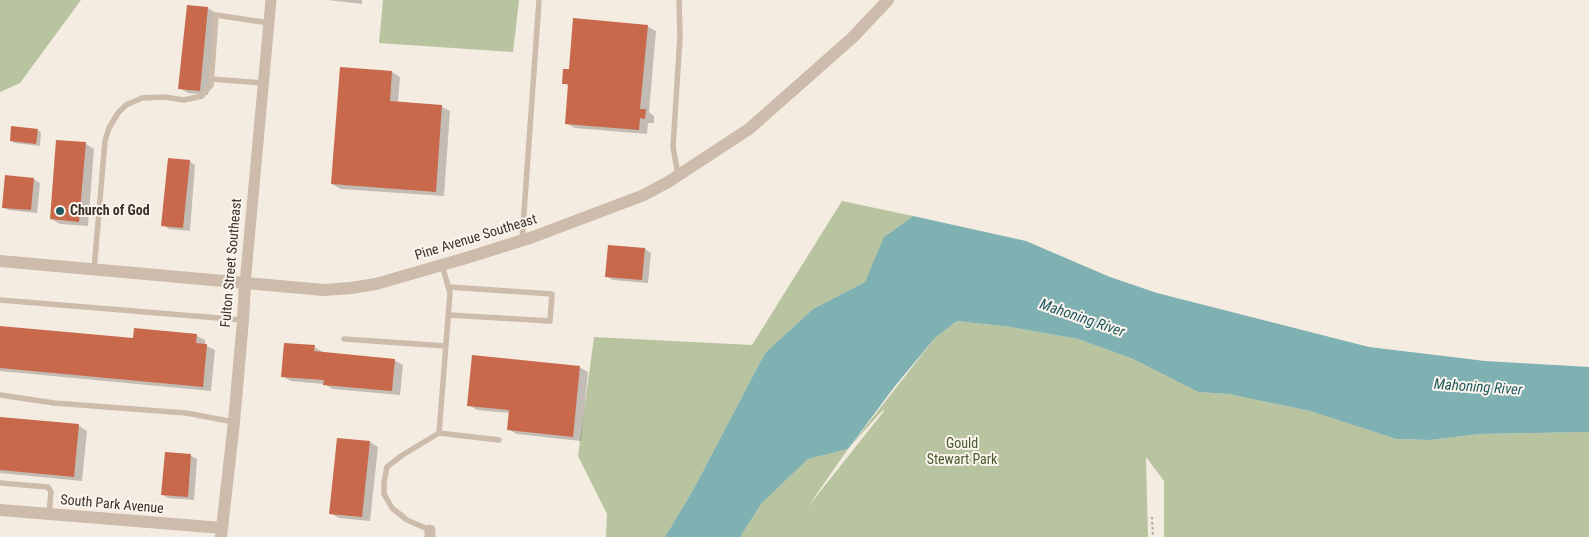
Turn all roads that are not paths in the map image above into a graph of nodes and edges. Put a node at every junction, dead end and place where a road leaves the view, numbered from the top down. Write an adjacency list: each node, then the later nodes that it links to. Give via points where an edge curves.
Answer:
1 (271, 0): 5 (street, Fulton Street Southeast)
2 (540, 0): 9 (lane)
3 (679, 0): 8 (lane, via 680,37 673,147)
4 (888, 0): 8 (street, Pine Avenue Southeast, via 852,38 749,129)
5 (269, 23): 6 (lane, via 216,15); 7 (street, Fulton Street Southeast)
6 (211, 79): 7 (lane); 12 (lane, via 211,86 202,96 184,100 142,98 126,105 118,113 105,141)
7 (264, 83): 13 (street, Fulton Street Southeast)
8 (678, 176): 9 (street, Pine Avenue Southeast, via 644,195)
9 (522, 241): 11 (street, Pine Avenue Southeast)
10 (0, 261): 12 (street, Pine Avenue Southeast)
11 (442, 265): 13 (street, Pine Avenue Southeast, via 350,288); 14 (lane)
12 (94, 270): 13 (street, Pine Avenue Southeast)
13 (245, 284): 17 (street, Fulton Street Southeast)
14 (448, 287): 16 (lane); 16 (lane, via 552,294 550,321)
15 (0, 300): 17 (lane)
16 (448, 315): 19 (lane)
17 (243, 320): 21 (street, Fulton Street Southeast)
18 (344, 339): 19 (lane)
19 (446, 346): 22 (lane)
20 (0, 395): 21 (lane, via 54,403 186,413)
21 (234, 422): 27 (street, Fulton Street Southeast)
22 (439, 433): 23 (lane); 28 (lane, via 387,467 384,482 384,494 392,508)
23 (499, 440)
24 (0, 483): 26 (lane, via 48,487 51,492)
25 (0, 510): 26 (street, South Park Avenue)
26 (49, 514): 27 (street, South Park Avenue)
27 (222, 533)
28 (430, 533)

